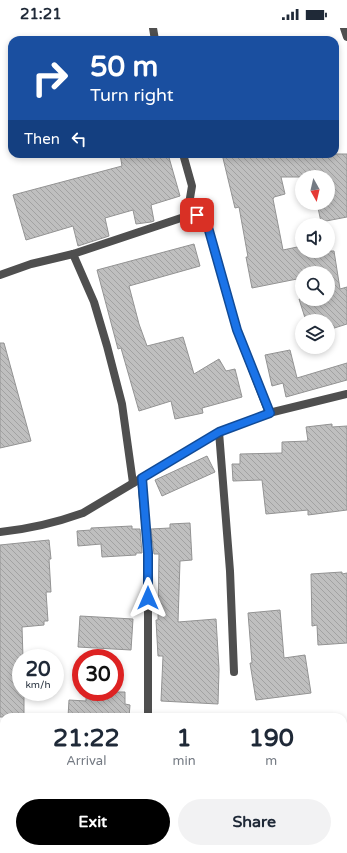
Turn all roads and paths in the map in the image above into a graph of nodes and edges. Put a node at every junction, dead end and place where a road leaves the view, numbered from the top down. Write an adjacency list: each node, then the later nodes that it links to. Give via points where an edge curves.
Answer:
1 (344, 28): 2 (street)
2 (347, 37)
3 (184, 158): 4 (street, via 192,186)
4 (187, 216): 5 (street); 8 (street, via 201,216 208,227 237,330)
5 (73, 254): 6 (street, via 31,264); 11 (street, via 94,302 109,353 122,404)
6 (0, 275)
7 (347, 394): 8 (street)
8 (270, 413): 9 (street)
9 (219, 432): 10 (street); 13 (street, via 230,571)
10 (142, 478): 11 (street); 14 (street, via 148,553)
11 (133, 483): 12 (street, via 83,513 28,529)
12 (0, 532)
13 (234, 672)
14 (148, 713)

